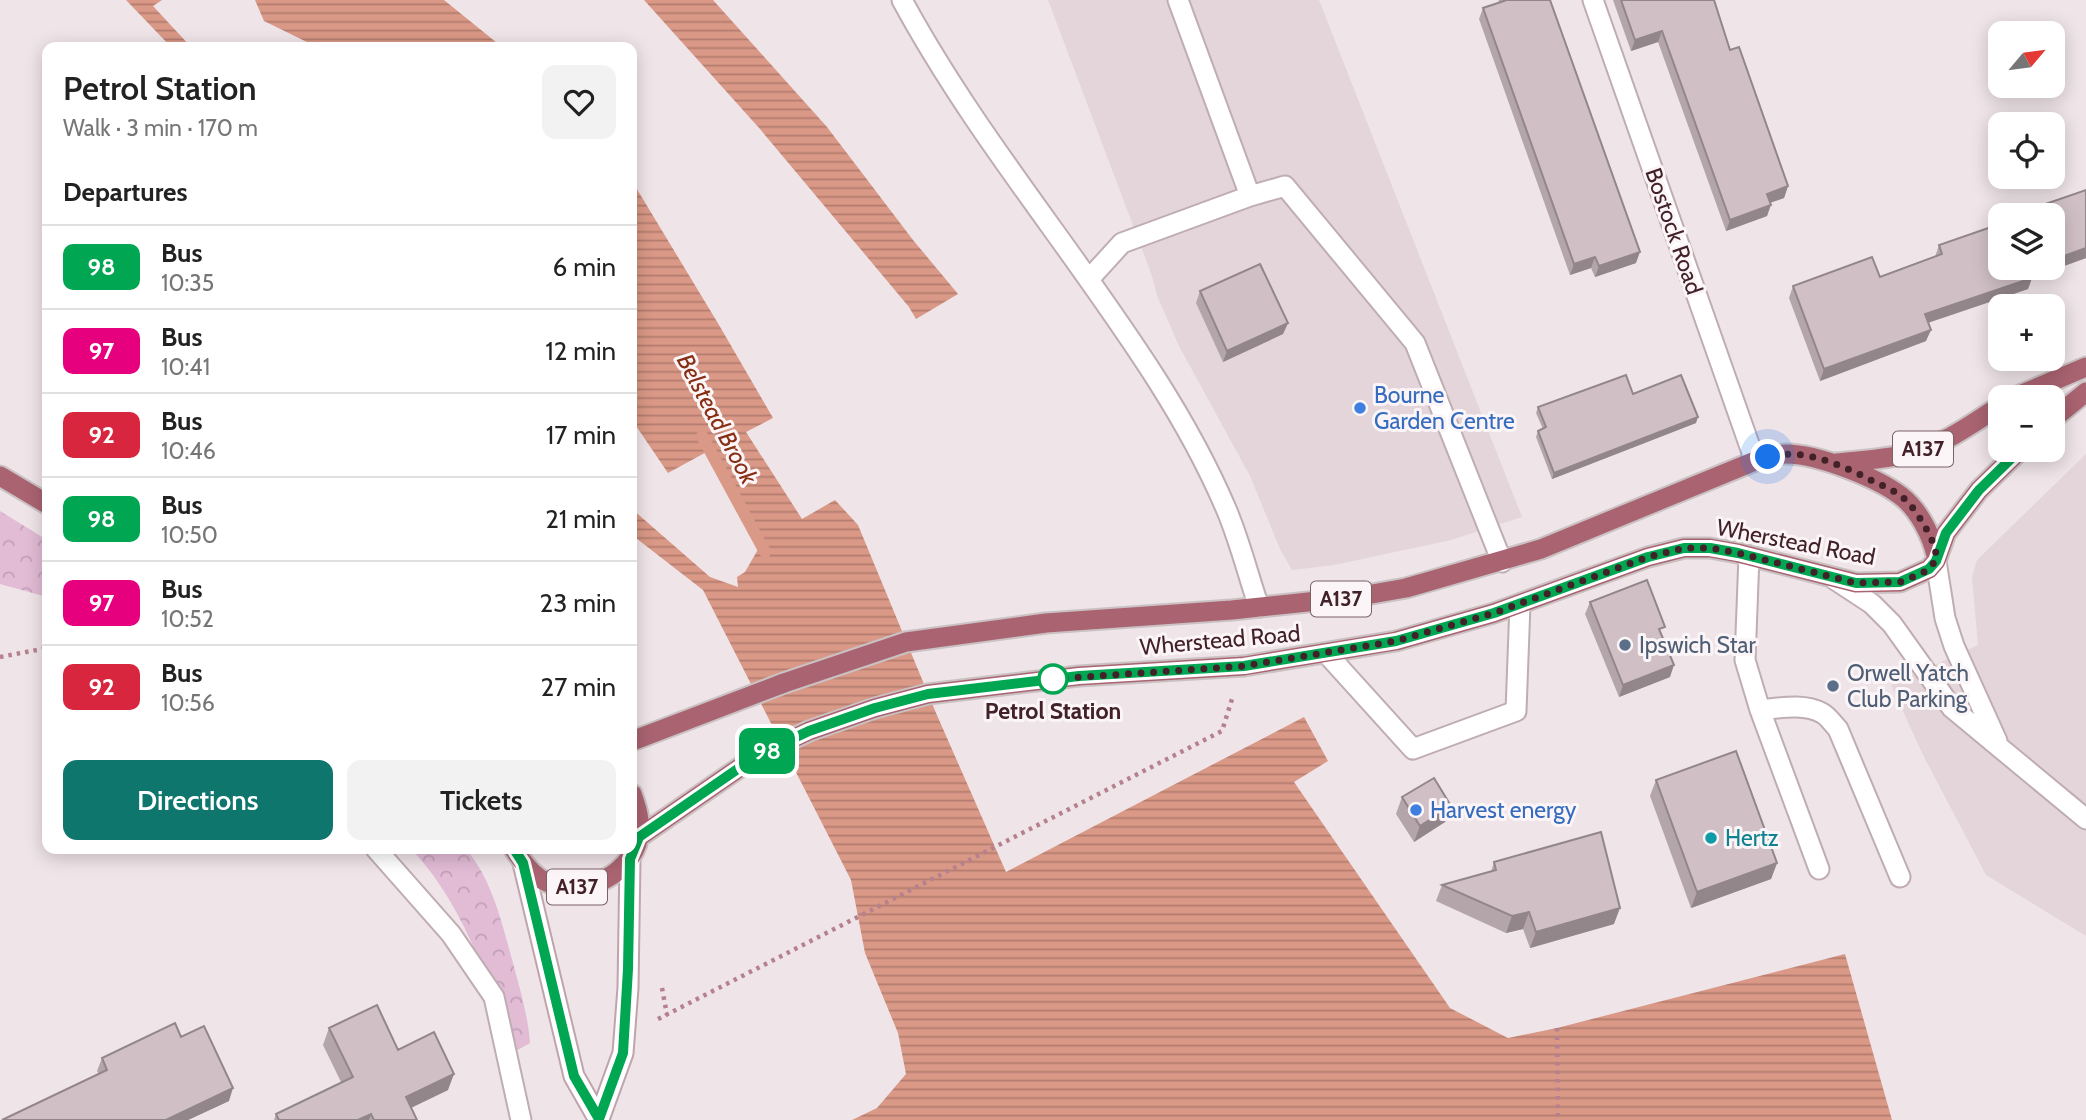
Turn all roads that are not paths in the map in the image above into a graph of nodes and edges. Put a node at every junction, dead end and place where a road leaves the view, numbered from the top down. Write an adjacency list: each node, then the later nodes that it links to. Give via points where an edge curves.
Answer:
1 (902, 0): 5 (street, via 988,139)
2 (1178, 0): 4 (street)
3 (1593, 0): 11 (street, Bostock Road)
4 (1250, 196): 5 (street, via 1122,243); 18 (street, via 1285,186 1415,343)
5 (1090, 278): 21 (street, via 1198,452 1227,511)
6 (2086, 367): 7 (main road)
7 (2043, 385)
8 (2086, 392): 9 (main road)
9 (2065, 409)
10 (1988, 413): 13 (main road, Wherstead Road / A137, via 1920,450 1891,458)
11 (1755, 461): 13 (main road, Wherstead Road / A137, via 1798,454); 18 (main road, Wherstead Road / A137)
12 (2008, 462): 17 (main road, Wherstead Road / A137, via 1946,533)
13 (1835, 463): 17 (main road, Wherstead Road / A137, via 1903,497 1924,525)
14 (0, 475): 15 (main road)
15 (42, 501)
16 (1749, 556): 19 (main road, Wherstead Road / A137); 20 (main road, Wherstead Road / A137, via 1684,548); 23 (street, via 1745,660)
17 (1936, 558): 19 (main road, Wherstead Road / A137, via 1923,573 1900,582); 25 (street, via 1954,646)
18 (1502, 562): 21 (main road, Wherstead Road / A137, via 1406,589)
19 (1834, 579): 25 (street, via 1872,604 1892,624 1952,708)
20 (1520, 604): 22 (main road, Wherstead Road / A137, via 1396,641); 22 (street, via 1516,711 1413,749)
21 (1259, 607): 24 (main road, Wherstead Road / A137, via 1046,623 906,642)
22 (1327, 654): 28 (main road, Wherstead Road / A137, via 1244,666 1079,676 928,694 875,708 758,755)
23 (1760, 710): 34 (street); 35 (street, via 1810,709 1823,713 1838,729)
24 (637, 739)
25 (1999, 746): 27 (street)
26 (637, 808): 28 (main road, A137)
27 (2086, 819)
28 (639, 837): 29 (main road, A137)
29 (637, 842)
30 (380, 854): 37 (street, via 451,934 494,997)
31 (632, 854): 33 (main road, A137)
32 (518, 856): 33 (main road, A137, via 540,879 584,887 618,872); 36 (street, via 574,1076)
33 (630, 859): 36 (street, via 623,1053)
34 (1819, 869)
35 (1900, 877)
36 (599, 1119)
37 (521, 1120)

